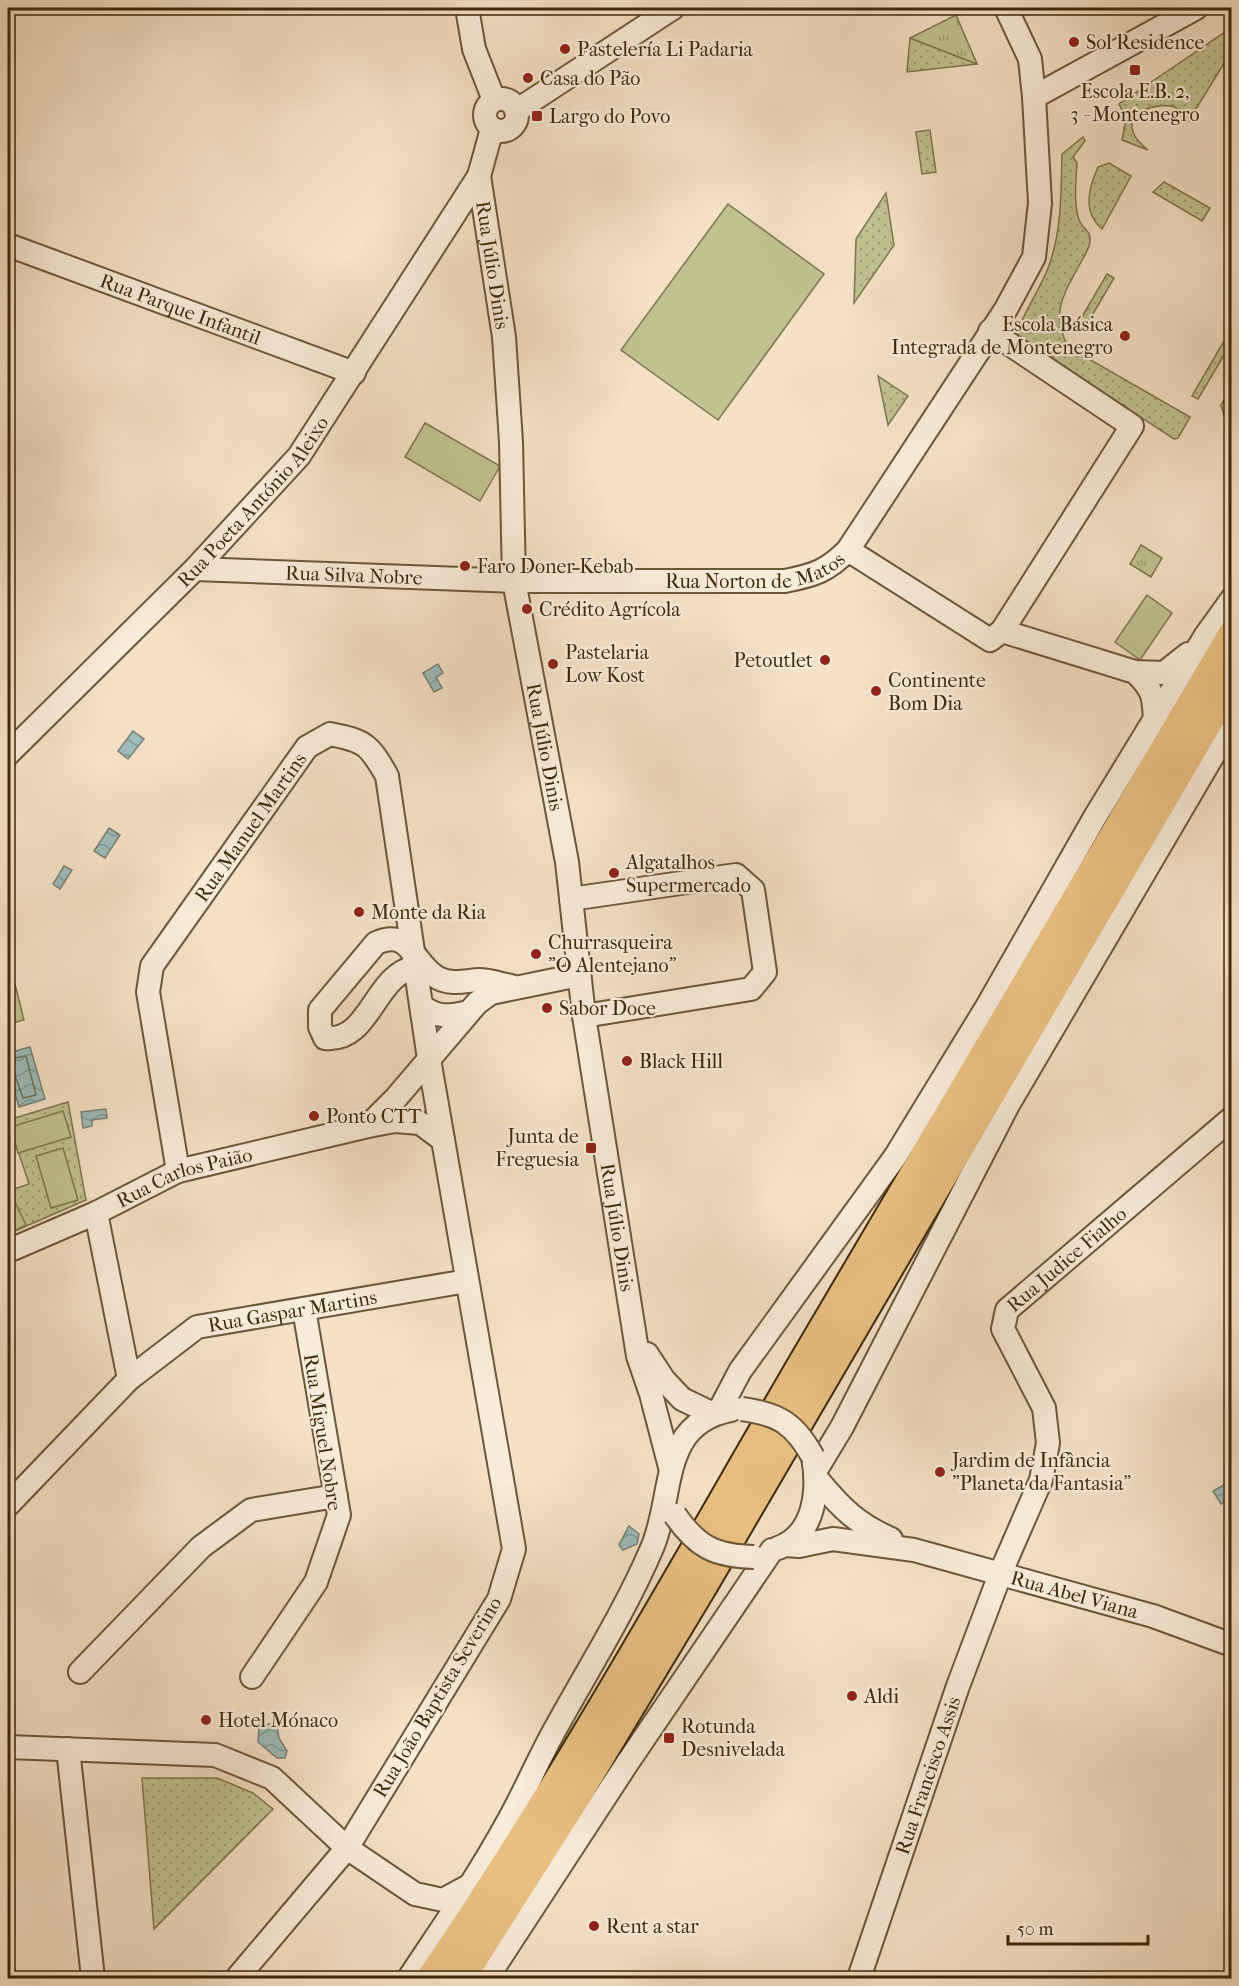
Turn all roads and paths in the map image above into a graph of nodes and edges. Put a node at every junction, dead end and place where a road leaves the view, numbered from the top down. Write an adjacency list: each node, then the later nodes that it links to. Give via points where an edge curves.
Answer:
1 (467, 8): 6 (street, via 474,49)
2 (673, 8): 7 (street)
3 (1006, 8): 5 (street, via 1030,59)
4 (1196, 8): 5 (street)
5 (1034, 97): 11 (street, via 1040,203 1034,257)
6 (494, 100): 7 (street, via 510,102); 8 (street, via 485,112)
7 (516, 111): 8 (street, via 513,126 503,131)
8 (492, 129): 9 (street)
9 (479, 176): 12 (street, Rua Poeta António Aleixo); 15 (street, Rua Júlio Dinis, via 504,337)
10 (8, 245): 12 (street, Rua Parque Infantil)
11 (990, 331): 13 (street); 17 (street, via 1132,426)
12 (354, 373): 14 (street, Rua Poeta António Aleixo, via 299,456)
13 (849, 550): 15 (street, Rua Norton de Matos, via 831,567 785,581); 17 (street, Rua Norton de Matos, via 990,640)
14 (195, 569): 15 (street, Rua Silva Nobre); 23 (street, Rua Poeta António Aleixo)
15 (514, 581): 24 (street, Rua Júlio Dinis)
16 (1232, 599): 18 (street)
17 (1002, 631): 19 (street, Rua Norton de Matos)
18 (1219, 635): 19 (street, Rua Norton de Matos, via 1164,673); 21 (street); 64 (main road, via 677,1581 488,1894)
19 (1135, 672): 21 (street, via 1149,685)
20 (1232, 681): 65 (main road, via 698,1593 568,1810)
21 (1155, 723): 43 (street, via 1095,817 988,1005 895,1157 740,1371)
22 (1232, 723): 45 (street, via 1008,1105 842,1427)
23 (8, 754)
24 (571, 899): 27 (street, Rua Júlio Dinis); 31 (street, via 736,875 753,890 765,972 751,989)
25 (368, 952): 26 (street, via 375,973 386,977); 26 (street, via 388,937 401,941); 26 (street, via 320,1010 325,1038 350,1034)
26 (407, 965): 28 (street, via 457,983 481,980); 29 (street, Rua Manuel Martins); 36 (street, Rua Manuel Martins, via 387,776 374,754 358,739 330,734 307,747 152,966 148,992)
27 (579, 975): 28 (street); 31 (street, Rua Júlio Dinis)
28 (512, 987): 30 (street, via 491,993)
29 (421, 1005): 30 (street, via 446,1017); 32 (street, Rua Manuel Martins)
30 (469, 1012): 32 (street)
31 (584, 1016): 41 (street, Rua Júlio Dinis)
32 (429, 1059): 34 (street); 35 (street, Rua Manuel Martins)
33 (1232, 1118): 51 (street, Rua Judice Fialho, via 1007,1310 1004,1329 1044,1408 1048,1443 1041,1480)
34 (368, 1126): 35 (street, Rua Carlos Paião, via 395,1121 420,1123); 36 (street, Rua Carlos Paião)
35 (443, 1140): 39 (street, Rua João Baptista Severino)
36 (178, 1171): 37 (street, Rua Carlos Paião)
37 (96, 1213): 38 (street, Rua Carlos Paião); 42 (street)
38 (8, 1251)
39 (467, 1281): 40 (street, Rua Gaspar Martins); 57 (street, Rua João Baptista Severino, via 514,1549 499,1599)
40 (303, 1309): 42 (street, Rua Gaspar Martins, via 197,1328); 47 (street, Rua Miguel Nobre)
41 (632, 1317): 43 (street, Rua Júlio Dinis, via 637,1335 664,1380 682,1399); 44 (street, Rua Júlio Dinis, via 638,1356)
42 (129, 1379): 48 (street, Rua Gaspar Martins)
43 (715, 1413): 44 (street, via 696,1425 680,1444); 45 (street, bridge, via 742,1408 785,1421 802,1437)
44 (670, 1467): 46 (street)
45 (816, 1469): 49 (street, Rua Abel Viana, via 846,1513 867,1528); 50 (street, via 816,1501 807,1521)
46 (669, 1492): 50 (street, bridge, via 675,1515 689,1534 708,1549 730,1557); 59 (street, via 654,1546 631,1593)
47 (336, 1496): 53 (street, via 251,1509 201,1547); 54 (street, Rua Miguel Nobre, via 339,1515 316,1582)
48 (8, 1505)
49 (914, 1550): 50 (street, Rua Abel Viana, via 833,1539); 51 (street, Rua Abel Viana)
50 (771, 1551): 66 (street)
51 (1001, 1572): 52 (street, Rua Abel Viana, via 1153,1616); 67 (street, Rua Francisco Assis)
52 (1232, 1645)
53 (80, 1672)
54 (252, 1677)
55 (8, 1747): 56 (street)
56 (68, 1749): 57 (street, via 215,1755 272,1778); 61 (street)
57 (347, 1848): 58 (street); 62 (street, Rua João Baptista Severino)
58 (401, 1886): 59 (street, via 415,1894 443,1900); 60 (street, via 423,1904 432,1928)
59 (469, 1886): 60 (street)
60 (430, 1945): 63 (street)
61 (93, 1978)
62 (237, 1978)
63 (409, 1978)
64 (431, 1978)
65 (461, 1978)
66 (487, 1978)
67 (859, 1978)

